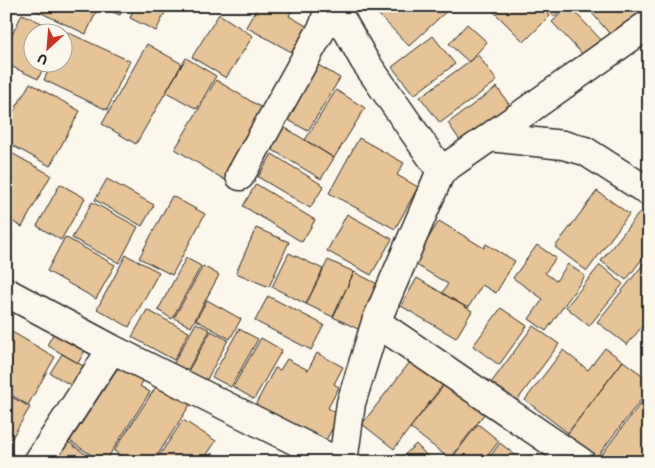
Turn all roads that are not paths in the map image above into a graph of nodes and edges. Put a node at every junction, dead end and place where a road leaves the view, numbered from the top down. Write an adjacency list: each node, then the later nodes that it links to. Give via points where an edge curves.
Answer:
1 (328, 6): 6 (street, via 324,26)
2 (334, 6): 5 (street, via 364,60)
3 (649, 24): 4 (street)
4 (490, 136): 5 (street); 7 (street, via 585,151)
5 (441, 171): 9 (street)
6 (240, 176)
7 (649, 192)
8 (6, 292): 10 (street)
9 (376, 322): 13 (street, via 351,403); 14 (street)
10 (112, 349): 11 (street); 12 (street)
11 (38, 462)
12 (338, 462)
13 (343, 462)
14 (581, 462)

